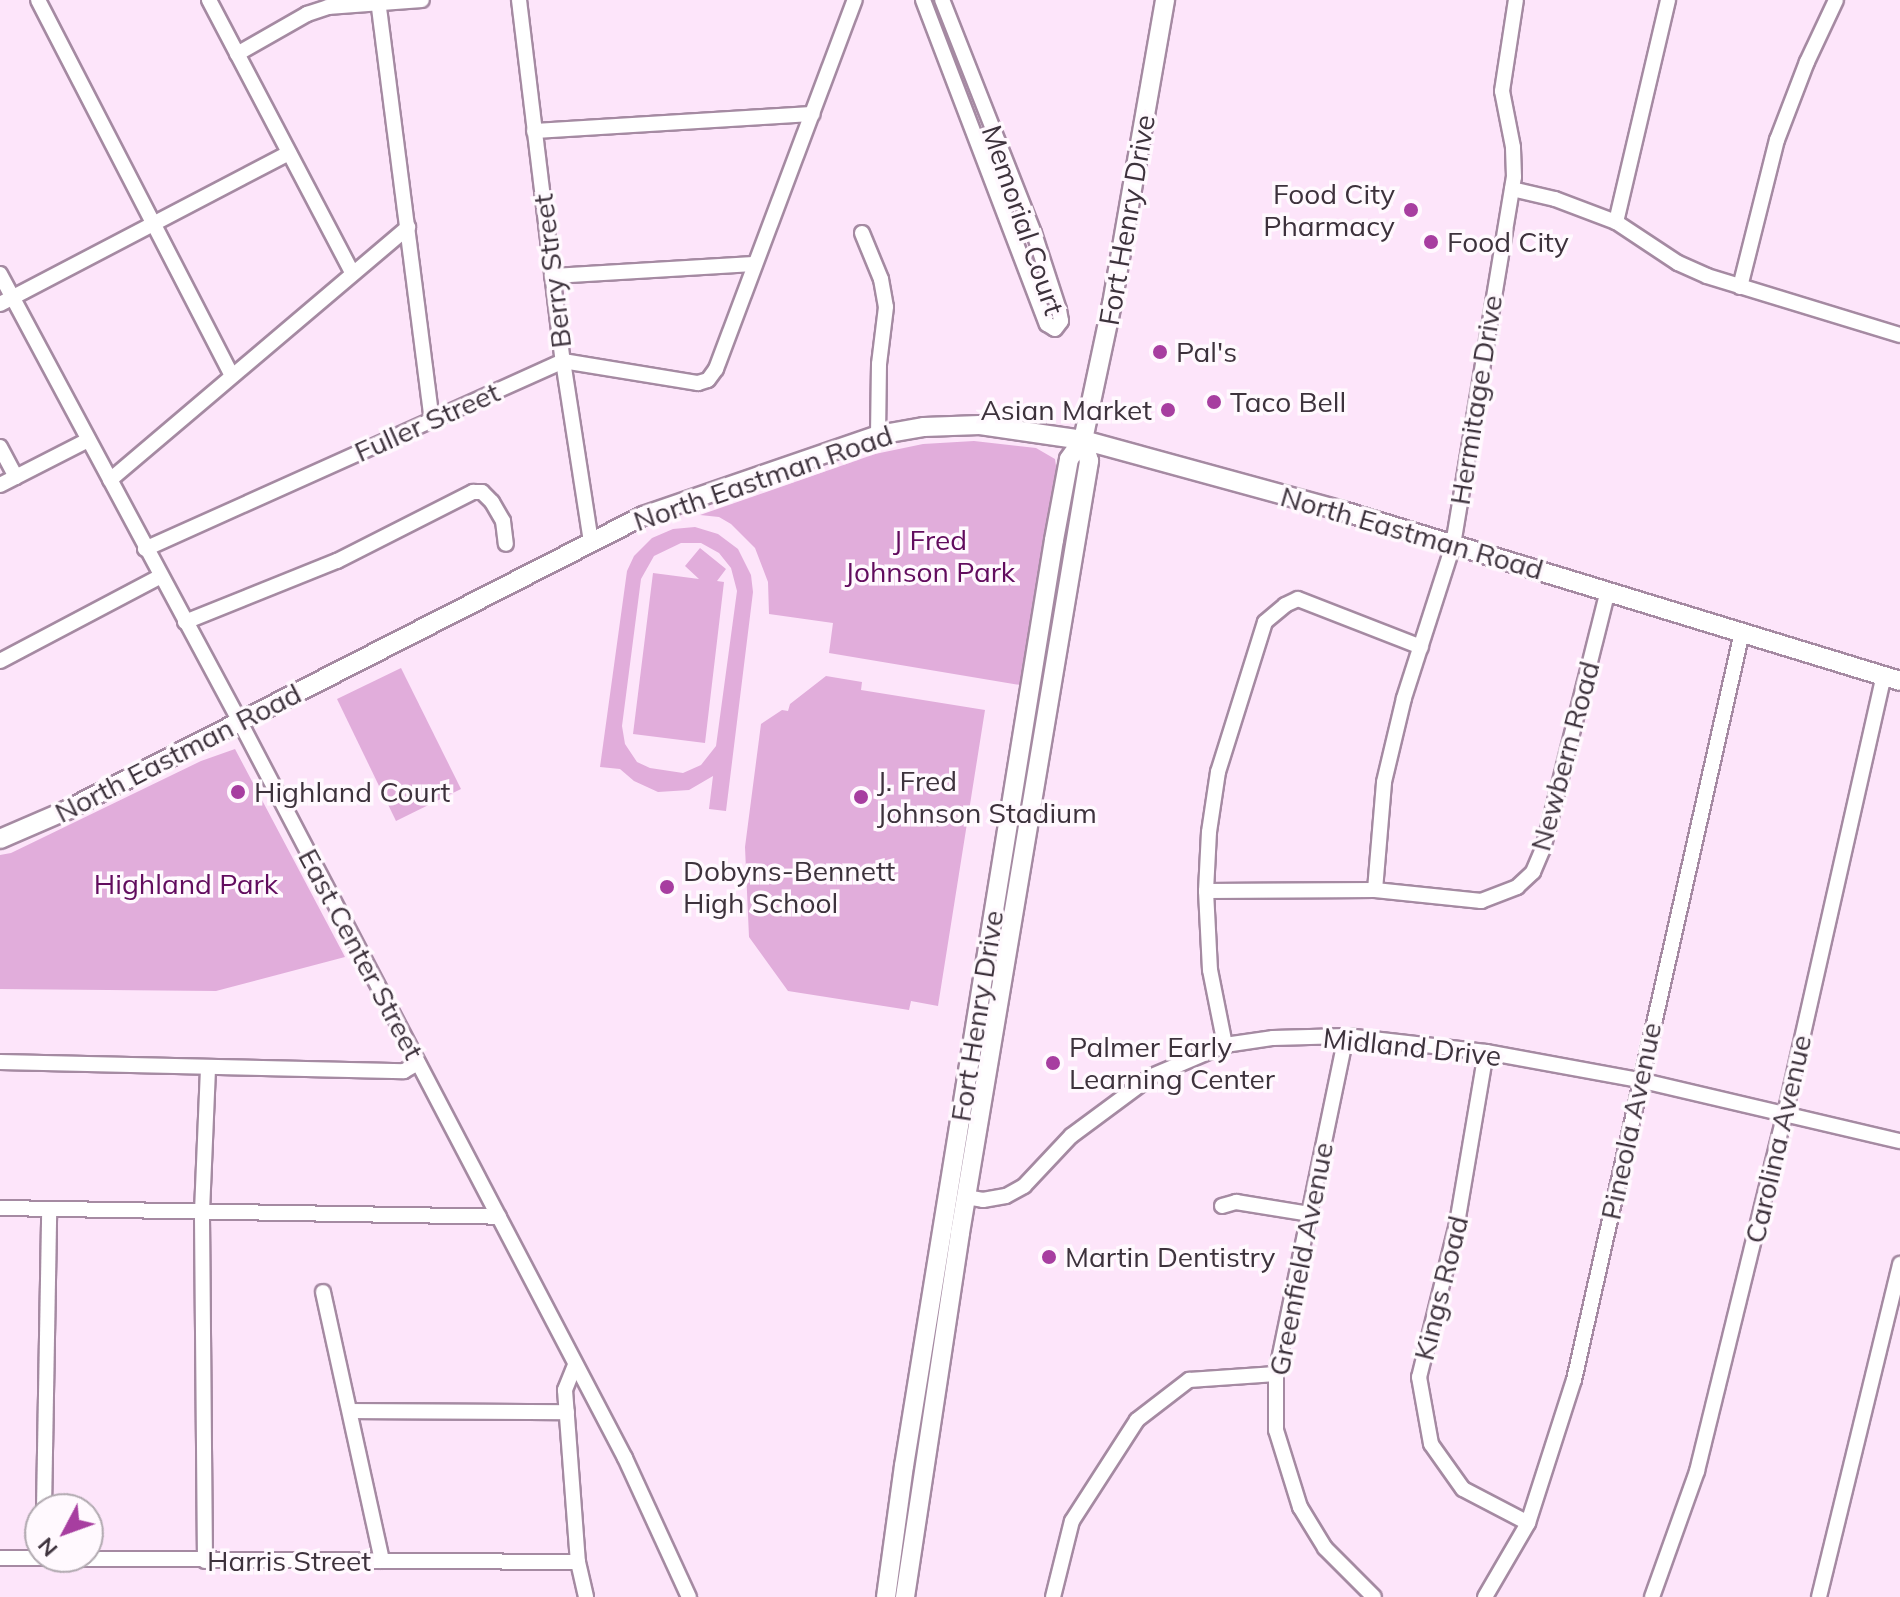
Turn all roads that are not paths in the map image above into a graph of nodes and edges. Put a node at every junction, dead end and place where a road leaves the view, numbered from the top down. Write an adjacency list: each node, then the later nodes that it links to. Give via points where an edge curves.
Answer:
1 (38, 0): 21 (street)
2 (209, 0): 13 (street)
3 (422, 0): 12 (street)
4 (519, 0): 15 (street, Berry Street)
5 (855, 0): 14 (street)
6 (923, 0): 19 (street, Memorial Court)
7 (942, 0): 17 (street, Memorial Court)
8 (1165, 0): 36 (main road, Fort Henry Drive, via 1134,192)
9 (1516, 0): 18 (street, Hermitage Drive, via 1502,91 1513,147)
10 (1668, 0): 20 (street)
11 (1836, 0): 28 (street, via 1777,140)
12 (378, 3): 13 (street, via 317,11); 22 (street)
13 (237, 54): 16 (street)
14 (812, 114): 15 (street); 24 (street)
15 (534, 131): 27 (street, Berry Street)
16 (289, 153): 21 (street); 25 (street)
17 (1016, 189): 19 (street); 19 (street, Memorial Court, via 1059,310 1057,328 1047,324)
18 (1512, 189): 20 (street); 43 (street, Hermitage Drive)
19 (997, 197)
20 (1616, 222): 28 (street, via 1678,263)
21 (155, 224): 29 (street); 32 (street)
22 (408, 227): 25 (street); 33 (street)
23 (862, 233): 34 (street, via 886,307)
24 (755, 264): 27 (street); 31 (street, via 708,380 698,383)
25 (352, 272): 32 (street)
26 (0, 274): 29 (street, East Center Street)
27 (552, 276): 31 (street, Berry Street)
28 (1740, 287): 30 (street)
29 (6, 301): 35 (street, East Center Street)
30 (1900, 335)
31 (563, 361): 33 (street, Fuller Street); 41 (street, Berry Street)
32 (232, 376): 39 (street)
33 (432, 420): 44 (street, Fuller Street)
34 (878, 435): 36 (main road, North Eastman Road, via 972,424); 41 (main road, North Eastman Road, via 685,499)
35 (88, 440): 38 (street); 39 (street, East Center Street)
36 (1083, 440): 43 (main road, North Eastman Road); 65 (main road, Fort Henry Drive, via 1089,461); 88 (main road, Fort Henry Drive, via 1069,459 1054,540)
37 (0, 447): 38 (street)
38 (16, 477): 40 (street)
39 (110, 480): 44 (street, East Center Street)
40 (0, 485)
41 (591, 541): 52 (main road, North Eastman Road)
42 (506, 544): 47 (street, via 503,521 492,502 482,492 473,492 337,561)
43 (1453, 545): 46 (main road, North Eastman Road); 49 (street, Hermitage Drive)
44 (145, 549): 45 (street, East Center Street)
45 (159, 577): 47 (street, East Center Street); 50 (street)
46 (1608, 591): 48 (main road, North Eastman Road); 54 (street, Newbern Road, via 1533,872 1517,887 1481,901)
47 (185, 622): 52 (street, East Center Street)
48 (1742, 632): 51 (main road, North Eastman Road); 62 (street, Pineola Avenue)
49 (1421, 647): 54 (street, Hermitage Drive, via 1384,782); 55 (street, via 1298,599 1265,622 1218,772)
50 (0, 661)
51 (1892, 679): 63 (street, Carolina Avenue)
52 (240, 722): 53 (main road, North Eastman Road); 60 (street, East Center Street)
53 (0, 839)
54 (1375, 890): 55 (street, Newbern Road)
55 (1206, 891): 57 (street, via 1210,970)
56 (1346, 1036): 57 (street, Midland Drive); 58 (street, Midland Drive); 70 (street, Greenfield Avenue)
57 (1225, 1045): 65 (street, Midland Drive, via 1152,1076 1107,1107 1024,1186 1006,1196)
58 (1486, 1052): 62 (street, Midland Drive); 79 (street, Kings Road, via 1457,1224 1419,1377 1431,1444 1463,1489)
59 (0, 1062): 61 (street)
60 (418, 1063): 61 (street, via 404,1071); 71 (street, East Center Street)
61 (208, 1067): 69 (street)
62 (1639, 1080): 63 (street, Midland Drive); 79 (street, Pineola Avenue, via 1574,1380)
63 (1785, 1114): 64 (street, Midland Drive); 93 (street, Carolina Avenue, via 1697,1471)
64 (1900, 1141)
65 (966, 1197): 89 (main road, Fort Henry Drive)
66 (1222, 1206): 70 (street, via 1236,1202)
67 (0, 1208): 68 (street)
68 (49, 1209): 69 (street); 78 (street)
69 (202, 1212): 71 (street); 83 (street)
70 (1309, 1214): 75 (street, Greenfield Avenue)
71 (499, 1217): 74 (street, East Center Street)
72 (1900, 1264): 94 (street)
73 (323, 1292): 76 (street)
74 (575, 1365): 77 (street, via 565,1390); 87 (street, East Center Street)
75 (1276, 1374): 90 (street, via 1189,1380 1137,1420 1072,1521); 91 (street, Greenfield Avenue, via 1276,1430 1300,1507 1325,1548)
76 (351, 1411): 77 (street); 84 (street)
77 (567, 1412): 85 (street)
78 (44, 1493)
79 (1528, 1523): 92 (street, Pineola Avenue)
80 (0, 1558): 81 (street, Harris Street)
81 (24, 1558)
82 (104, 1559): 83 (street, Harris Street)
83 (205, 1561): 84 (street, Harris Street)
84 (382, 1561): 85 (street, Harris Street)
85 (578, 1562): 86 (street)
86 (586, 1597)
87 (689, 1597)
88 (886, 1597)
89 (905, 1597)
90 (1053, 1597)
91 (1374, 1597)
92 (1485, 1597)
93 (1652, 1597)
94 (1819, 1597)

